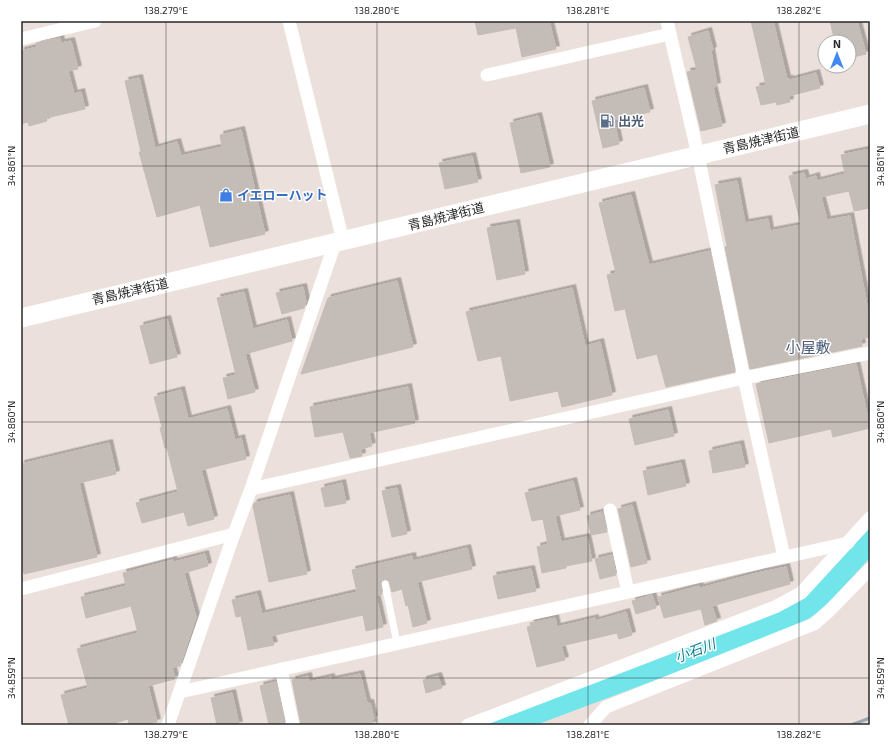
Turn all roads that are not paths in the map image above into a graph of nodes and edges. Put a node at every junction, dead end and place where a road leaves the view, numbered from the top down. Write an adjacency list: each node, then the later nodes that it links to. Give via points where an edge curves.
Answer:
1 (95, 21): 5 (street)
2 (289, 21): 9 (street)
3 (667, 21): 4 (street)
4 (670, 34): 6 (street); 8 (street)
5 (21, 39)
6 (487, 75)
7 (870, 114): 8 (main road, 青島焼津街道)
8 (698, 155): 9 (main road, 青島焼津街道); 12 (street)
9 (339, 242): 10 (main road, 青島焼津街道); 13 (street)
10 (21, 318)
11 (870, 353): 12 (street)
12 (744, 378): 13 (street); 18 (street)
13 (251, 489): 16 (street)
14 (610, 510): 22 (street)
15 (870, 518): 17 (street)
16 (234, 534): 21 (street); 25 (street)
17 (848, 543): 18 (street); 28 (street, via 801,593 775,607)
18 (784, 557): 22 (street)
19 (870, 569): 29 (street, via 814,624 606,707)
20 (385, 584): 23 (lane)
21 (21, 589)
22 (628, 592): 23 (street)
23 (397, 644): 24 (street)
24 (281, 669): 25 (street); 27 (street)
25 (180, 692): 26 (street)
26 (168, 725)
27 (293, 725)
28 (468, 725)
29 (590, 725)

